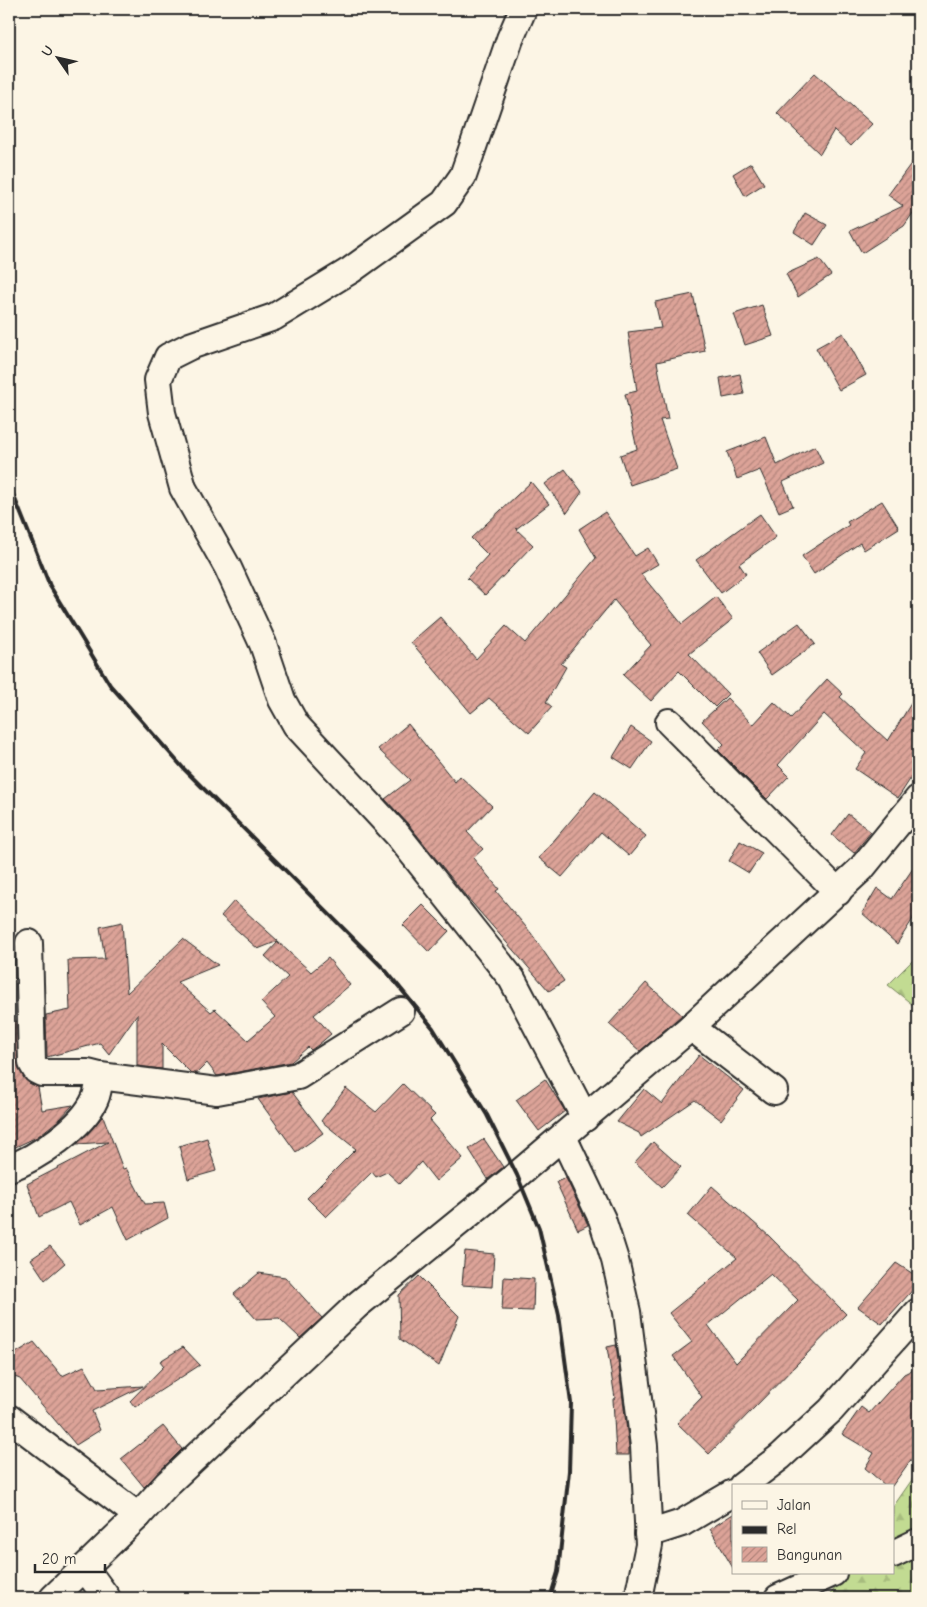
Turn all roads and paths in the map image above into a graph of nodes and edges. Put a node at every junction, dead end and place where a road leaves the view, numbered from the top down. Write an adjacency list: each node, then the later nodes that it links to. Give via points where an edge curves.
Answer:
1 (523, 9): 10 (street, via 463,176 444,203 350,270 274,317 190,346 168,357 158,380 162,413 182,488 228,568 263,644 282,700 296,725 397,834 512,979)
2 (669, 722): 4 (street)
3 (918, 799): 4 (street)
4 (838, 892): 7 (street)
5 (28, 943): 8 (street, via 32,1063 42,1073)
6 (402, 1011): 8 (street, via 298,1076 217,1092)
7 (691, 1027): 9 (street); 10 (street)
8 (100, 1076): 12 (street, via 96,1096 82,1118 38,1154)
9 (774, 1091)
10 (585, 1118): 11 (street)
11 (563, 1137): 17 (street, via 356,1306 167,1484); 18 (street, via 602,1219 627,1312 644,1446)
12 (9, 1168)
13 (918, 1312): 15 (street, via 831,1410 780,1457)
14 (9, 1418): 17 (street)
15 (745, 1484)
16 (732, 1494): 18 (street, via 682,1523)
17 (138, 1516): 21 (street)
18 (648, 1534): 25 (street, via 649,1545)
19 (918, 1542): 20 (street)
20 (894, 1554)
21 (85, 1568): 23 (street); 24 (street)
22 (832, 1574): 26 (street)
23 (53, 1598)
24 (107, 1598)
25 (638, 1598)
26 (778, 1598)

